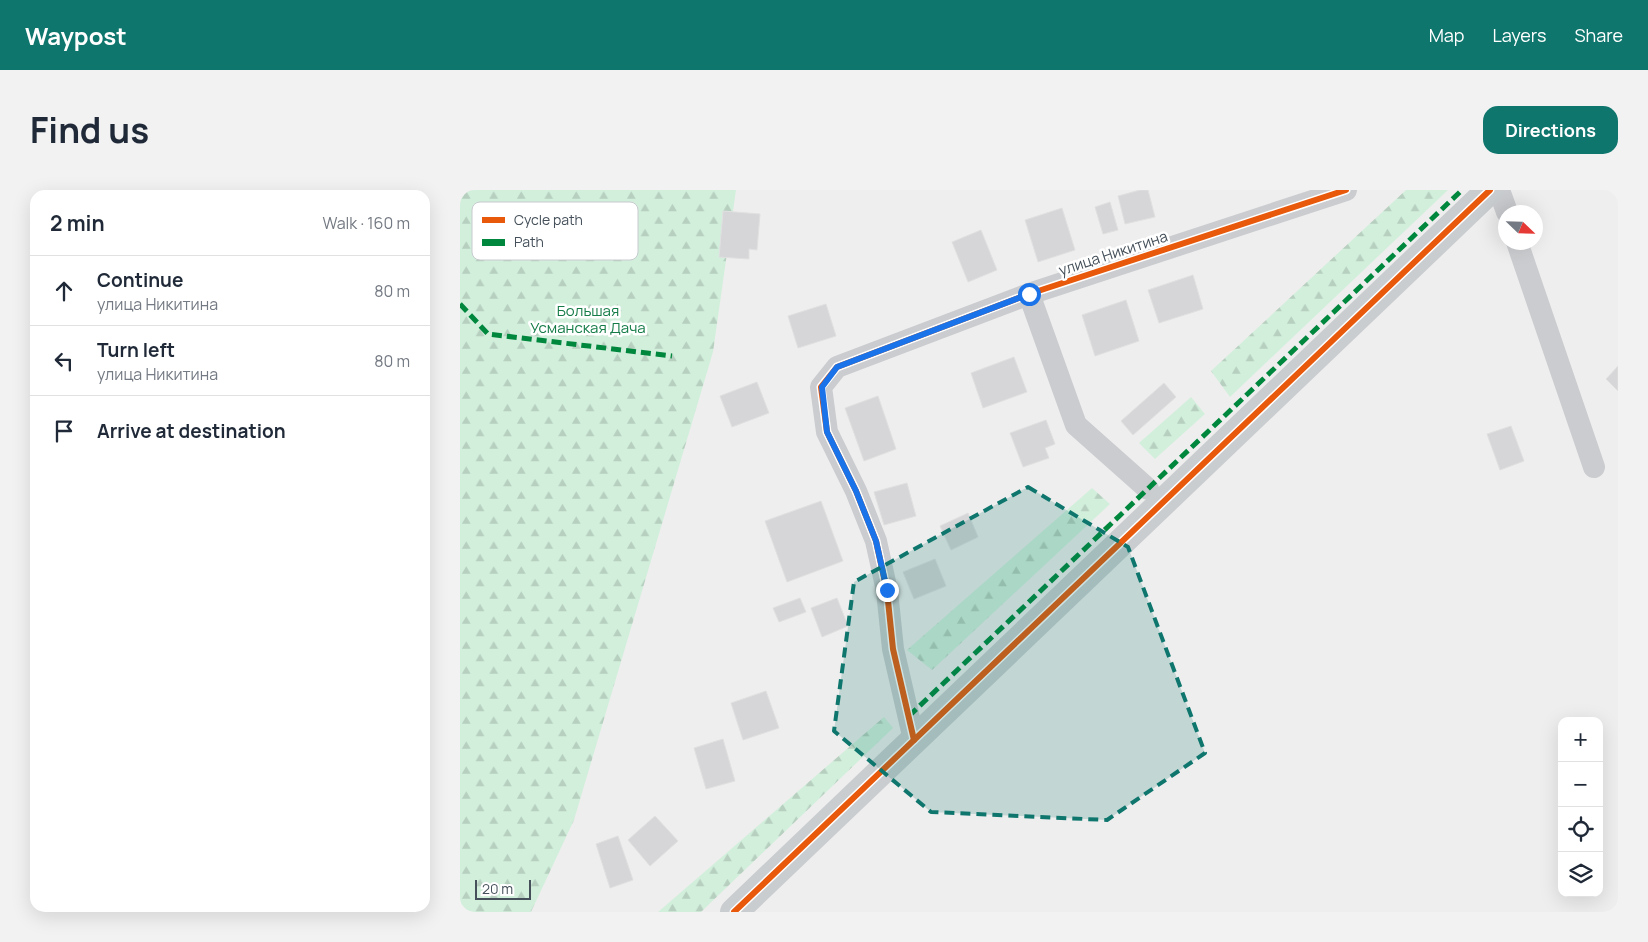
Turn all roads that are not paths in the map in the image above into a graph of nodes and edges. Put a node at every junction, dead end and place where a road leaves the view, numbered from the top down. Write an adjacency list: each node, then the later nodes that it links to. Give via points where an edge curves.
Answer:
1 (1346, 190): 6 (street, улица Никитина)
2 (1490, 190): 9 (street)
3 (1499, 190): 4 (street)
4 (1504, 205)
5 (1520, 250): 7 (street)
6 (1029, 294): 8 (street, via 1076,426); 9 (street, улица Никитина, via 837,367 822,387 827,432 876,541 887,590 893,649)
7 (1594, 466)
8 (1148, 489)
9 (914, 740): 10 (street)
10 (734, 912)

